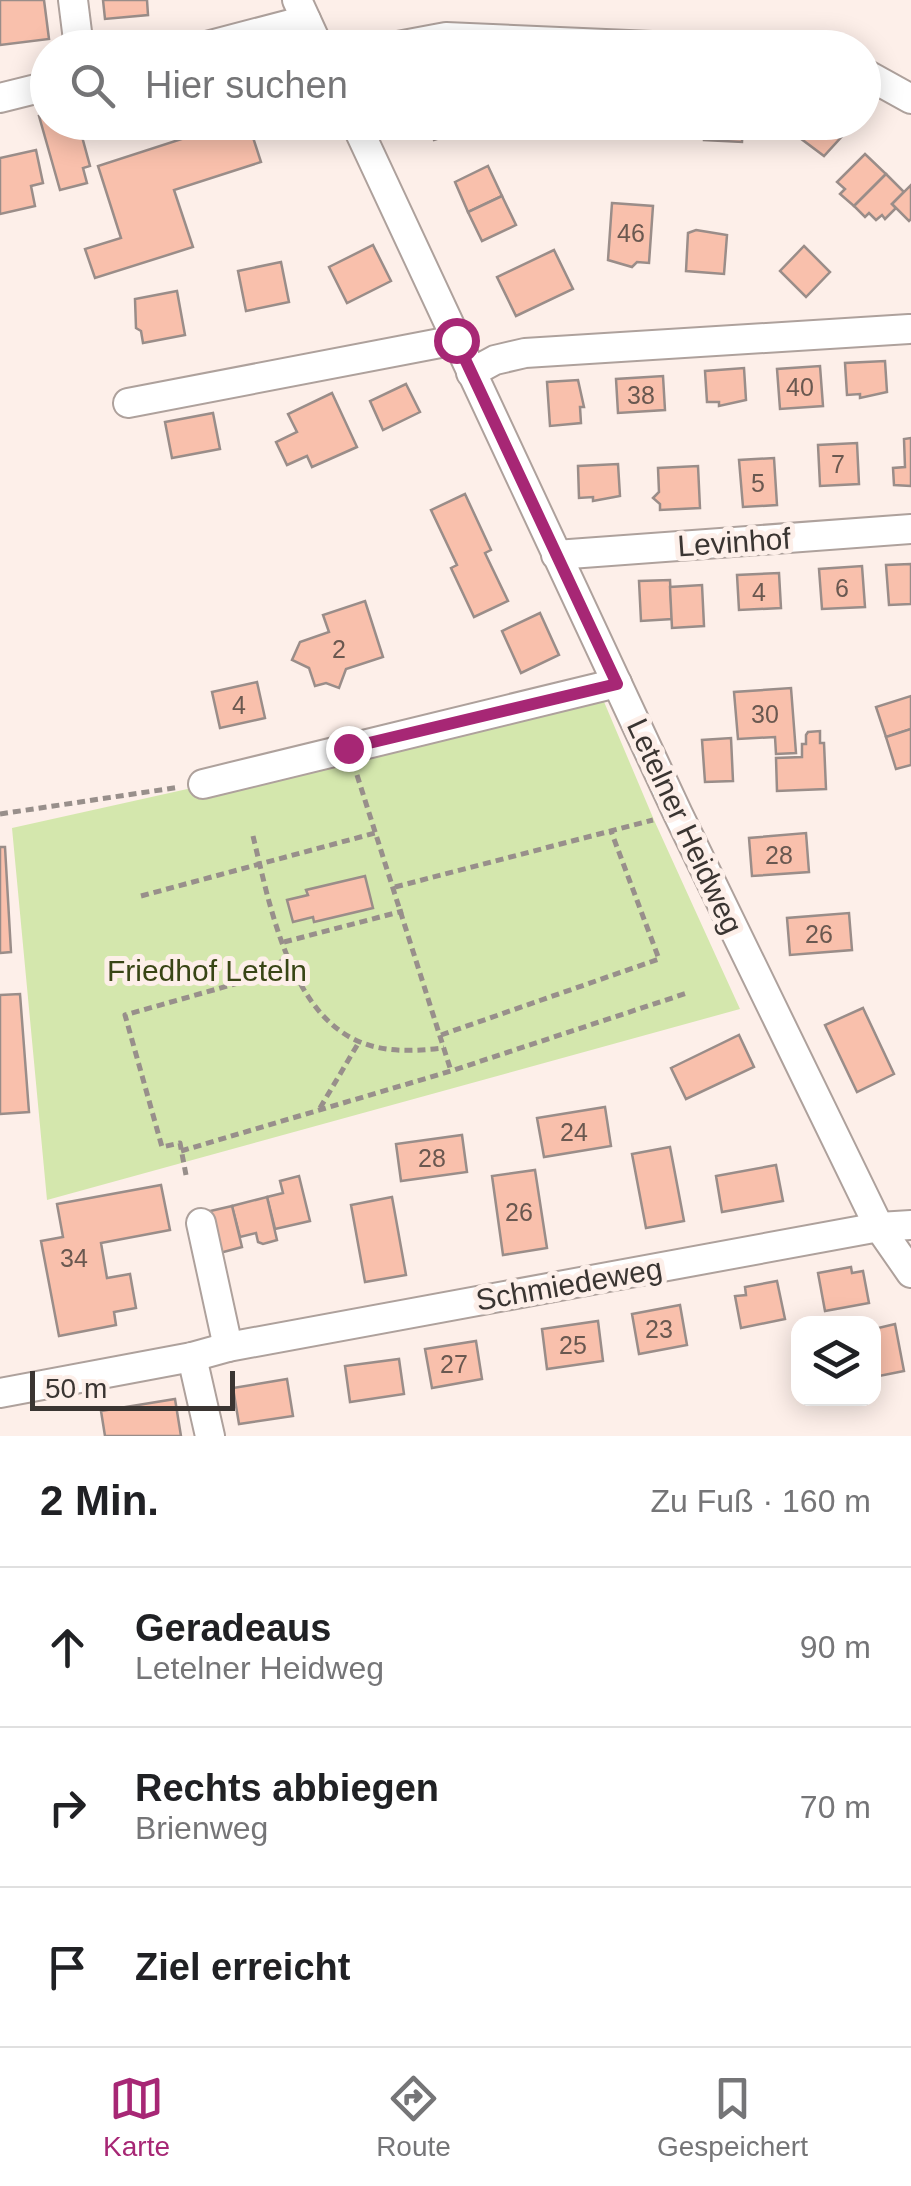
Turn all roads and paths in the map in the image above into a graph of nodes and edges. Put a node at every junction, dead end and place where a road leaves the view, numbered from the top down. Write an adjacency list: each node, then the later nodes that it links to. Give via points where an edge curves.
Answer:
1 (74, 0): 3 (street)
2 (302, 10): 4 (street)
3 (77, 30)
4 (247, 30)
5 (881, 82): 8 (street)
6 (30, 90): 7 (street)
7 (0, 98)
8 (911, 98)
9 (363, 140): 11 (street, Letelner Heidweg)
10 (908, 330): 12 (street, via 525,352)
11 (456, 340): 12 (street, Letelner Heidweg); 13 (street)
12 (471, 373): 15 (street, Letelner Heidweg)
13 (128, 403)
14 (911, 528): 15 (street, Levinhof)
15 (556, 554): 16 (street, Letelner Heidweg)
16 (617, 684): 17 (street); 20 (street, Letelner Heidweg)
17 (348, 748): 18 (street); 22 (path)
18 (202, 784): 19 (path)
19 (0, 814)
20 (678, 814): 21 (path); 40 (street, Letelner Heidweg)
21 (612, 830): 25 (path); 31 (path, via 659,960)
22 (375, 833): 24 (path); 25 (path)
23 (254, 836): 24 (path)
24 (260, 864): 26 (path); 28 (path)
25 (395, 887): 27 (path)
26 (141, 896)
27 (402, 912): 28 (path); 31 (path)
28 (283, 942): 29 (path)
29 (288, 957): 32 (path, via 322,1014); 36 (path, via 256,978 125,1015 162,1148 180,1143)
30 (687, 993): 34 (path)
31 (441, 1035): 33 (path)
32 (359, 1042): 33 (path, via 413,1051); 35 (path)
33 (444, 1048): 34 (path)
34 (451, 1071): 35 (path)
35 (319, 1110): 36 (path)
36 (181, 1151): 37 (path)
37 (186, 1175)
38 (202, 1223): 42 (street)
39 (911, 1224): 40 (street, Schmiedeweg)
40 (880, 1227): 41 (street, Letelner Heidweg); 42 (street, Schmiedeweg)
41 (911, 1273)
42 (228, 1347): 43 (street, Schmiedeweg)
43 (192, 1357): 44 (street, Schmiedeweg); 45 (street)
44 (0, 1393)
45 (210, 1436)

